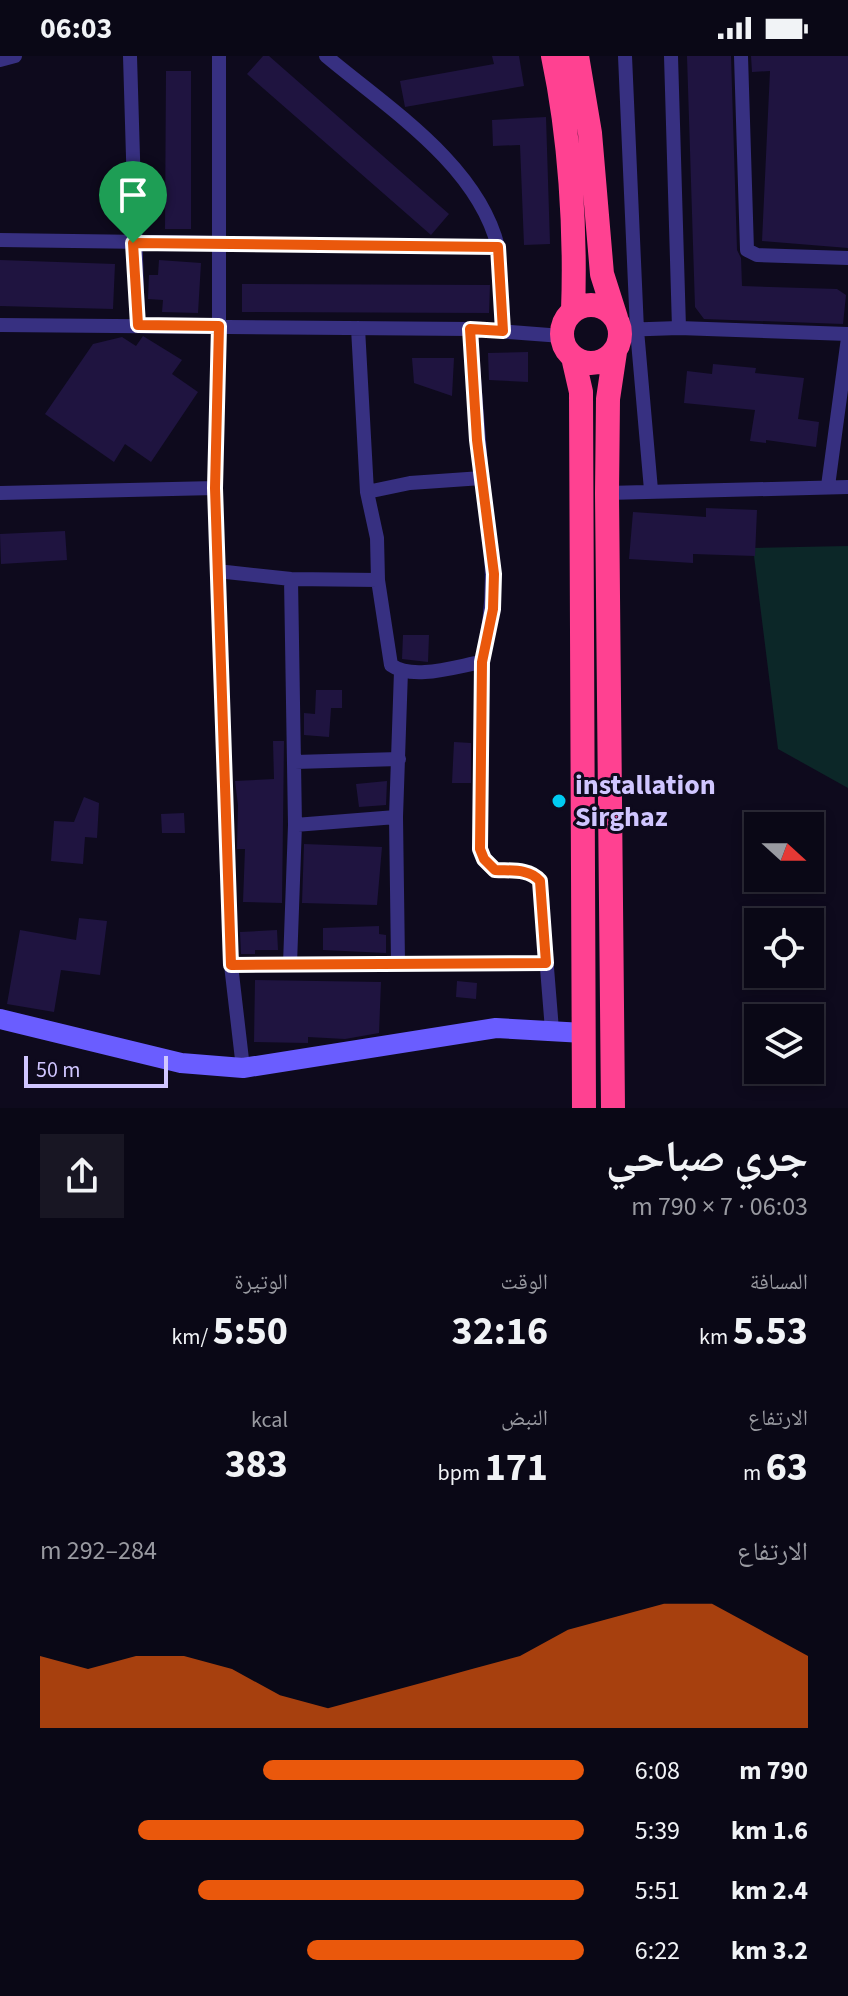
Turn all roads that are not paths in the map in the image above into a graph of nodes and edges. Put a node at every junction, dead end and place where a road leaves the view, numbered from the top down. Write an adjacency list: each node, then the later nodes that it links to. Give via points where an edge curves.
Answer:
1 (15, 56): 10 (street)
2 (130, 56): 12 (street)
3 (219, 56): 13 (street)
4 (326, 56): 14 (street, via 464,178 484,206)
5 (553, 56): 16 (highway, via 563,112)
6 (577, 56): 24 (highway, via 590,133 602,274)
7 (625, 56): 24 (street)
8 (671, 56): 21 (street)
9 (741, 56): 15 (street, via 747,250 757,255)
10 (0, 60)
11 (0, 240): 12 (street)
12 (133, 243): 13 (street); 18 (street)
13 (218, 245): 14 (street); 19 (street)
14 (498, 247): 23 (street)
15 (848, 258)
16 (573, 311): 24 (highway, via 597,305 608,310); 26 (highway, via 567,318)
17 (0, 325): 18 (street)
18 (138, 325): 19 (street)
19 (219, 326): 20 (street); 30 (street)
20 (358, 328): 22 (street); 32 (street)
21 (679, 328): 24 (street); 25 (street)
22 (470, 329): 23 (street); 27 (street)
23 (503, 331): 26 (street)
24 (622, 333): 26 (highway, via 595,363); 31 (street); 34 (highway, via 608,399)
25 (848, 336): 28 (street)
26 (568, 347): 50 (highway, via 581,392)
27 (482, 478): 32 (street); 38 (street, via 494,574)
28 (828, 486): 29 (street); 31 (street)
29 (848, 487)
30 (215, 488): 33 (street); 35 (street)
31 (651, 490): 34 (street)
32 (367, 492): 37 (street, via 377,538)
33 (0, 493)
34 (607, 493): 53 (highway)
35 (217, 571): 36 (street); 47 (street)
36 (291, 579): 37 (street); 41 (street)
37 (378, 580): 39 (street, via 388,659)
38 (482, 662): 39 (street); 45 (street, via 480,849 495,870 525,871 540,881)
39 (401, 671): 40 (street)
40 (399, 759): 41 (street); 42 (street)
41 (295, 762): 43 (street)
42 (396, 817): 43 (street); 44 (street)
43 (295, 825): 46 (street)
44 (398, 962): 45 (street); 46 (street)
45 (546, 963): 49 (street)
46 (290, 964): 47 (street)
47 (231, 965): 51 (street)
48 (0, 1019): 51 (street, via 181,1063)
49 (552, 1030): 50 (street); 51 (street, via 496,1028)
50 (584, 1033): 52 (highway)
51 (243, 1068)
52 (584, 1108)
53 (613, 1108)

